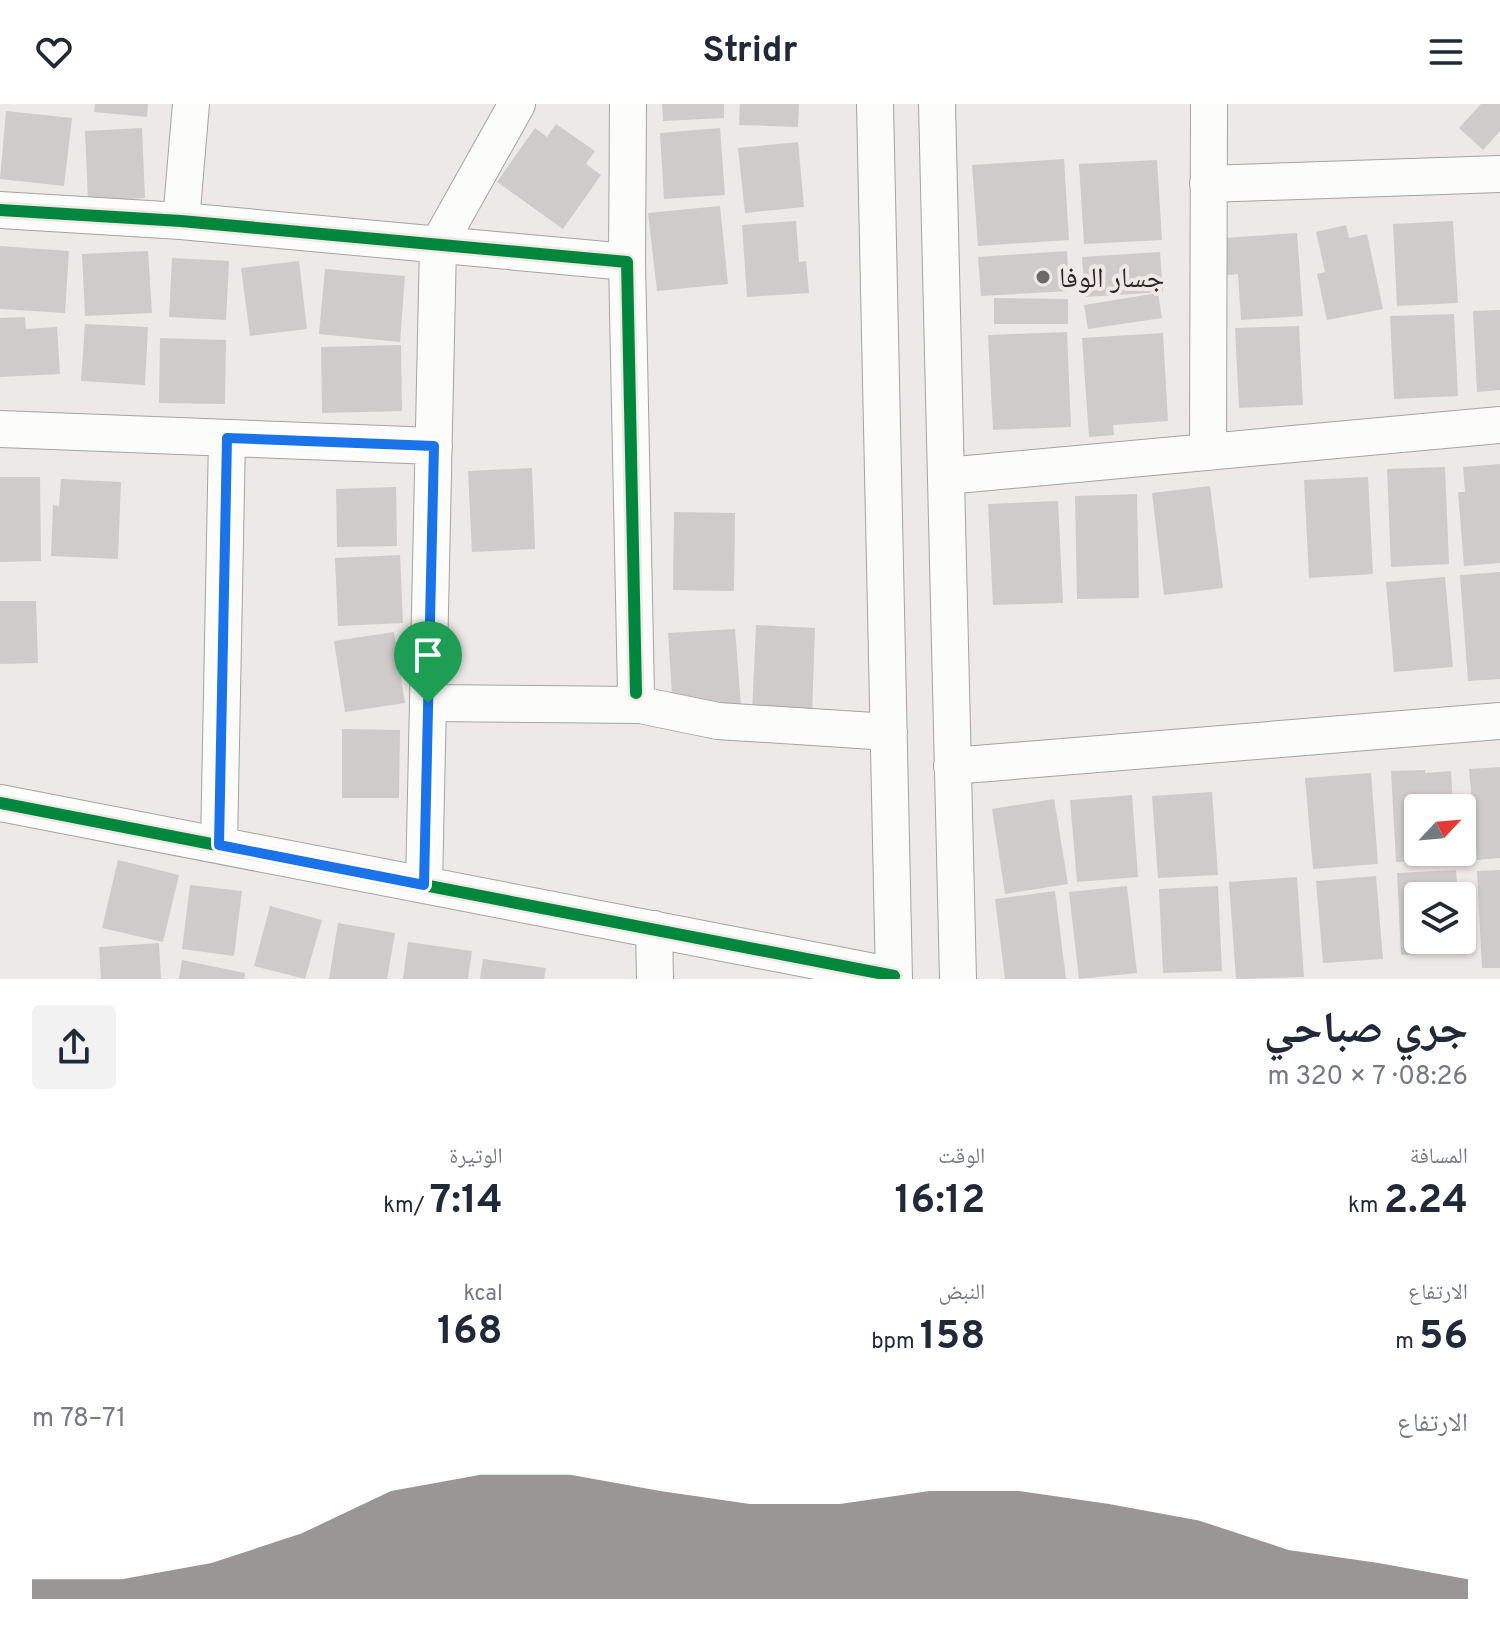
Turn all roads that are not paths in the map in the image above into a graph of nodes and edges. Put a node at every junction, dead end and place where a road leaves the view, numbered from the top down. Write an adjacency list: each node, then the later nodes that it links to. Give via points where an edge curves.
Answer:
1 (191, 104): 10 (street)
2 (517, 104): 11 (street)
3 (628, 104): 12 (street)
4 (875, 104): 22 (street)
5 (937, 104): 18 (street)
6 (1209, 104): 8 (street)
7 (1500, 174): 8 (street)
8 (1208, 184): 17 (street)
9 (0, 210): 10 (street)
10 (181, 221): 11 (street)
11 (438, 245): 12 (street); 16 (street)
12 (627, 262): 19 (street)
13 (1500, 425): 17 (street)
14 (0, 429): 15 (street)
15 (227, 438): 16 (street); 25 (street)
16 (434, 446): 20 (street)
17 (1208, 452): 18 (street)
18 (946, 476): 23 (street)
19 (636, 693)
20 (428, 703): 22 (street, via 640,705 718,721); 26 (street)
21 (1500, 721): 23 (street)
22 (889, 732): 28 (street)
23 (952, 766): 30 (street)
24 (0, 803): 25 (street)
25 (219, 845): 26 (street)
26 (424, 885): 27 (street)
27 (654, 929): 28 (street); 29 (street)
28 (894, 977)
29 (655, 979)
30 (958, 979)

